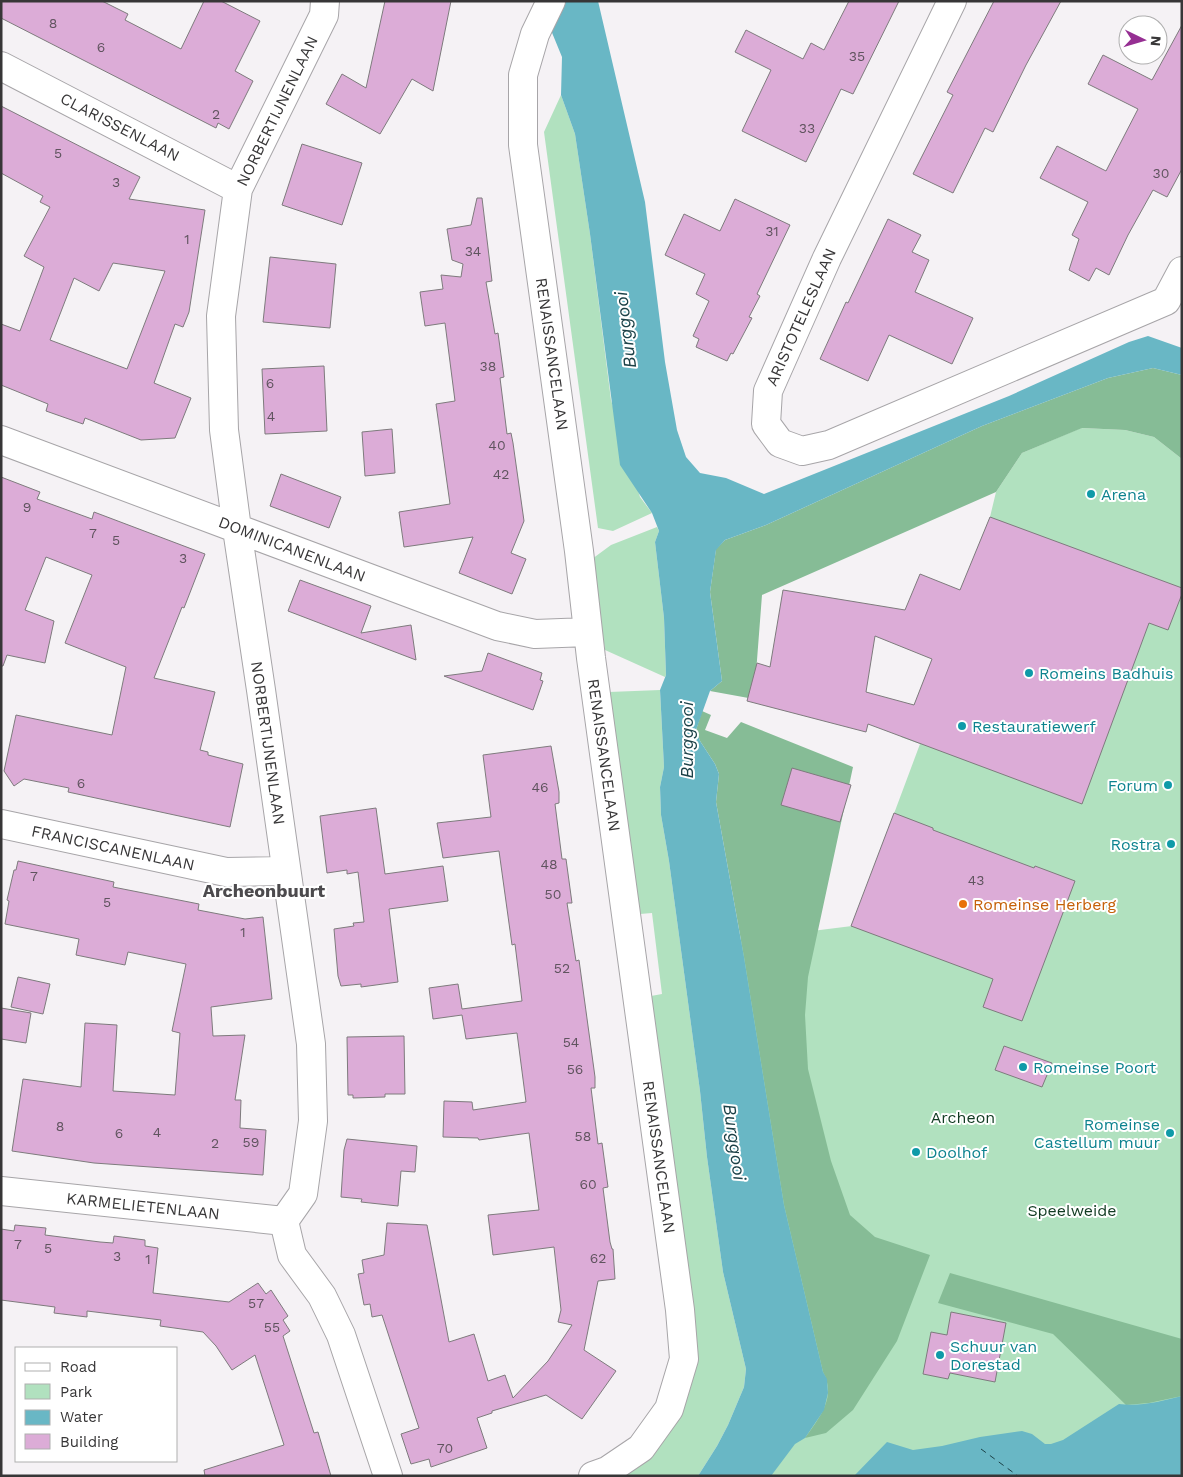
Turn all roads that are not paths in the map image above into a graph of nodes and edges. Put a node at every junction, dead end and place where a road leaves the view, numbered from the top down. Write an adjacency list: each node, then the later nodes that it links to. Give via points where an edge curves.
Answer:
1 (325, 1): 5 (street, NORBERTIJNENLAAN, via 324,14)
2 (551, 1): 9 (street, RENAISSANCELAAN, via 535,34 523,75 523,145)
3 (952, 1): 6 (street, ARISTOTELESLAAN, via 827,258 768,392 766,424 780,443 802,451 829,445 1139,313 1166,301)
4 (1, 66): 5 (street, CLARISSENLAAN)
5 (238, 189): 8 (street, NORBERTIJNENLAAN, via 221,316 224,430)
6 (1182, 271)
7 (1, 440): 8 (street, DOMINICANENLAAN)
8 (236, 529): 9 (street, DOMINICANENLAAN, via 497,626 535,634); 11 (street, NORBERTIJNENLAAN)
9 (588, 632): 15 (street, RENAISSANCELAAN, via 684,1359 669,1409 641,1448 606,1472)
10 (1, 824): 11 (street, FRANCISCANENLAAN, via 226,872)
11 (285, 871): 13 (street, NORBERTIJNENLAAN, via 310,1044 312,1121 303,1194)
12 (1, 1191): 13 (street, KARMELIETENLAAN)
13 (284, 1221): 14 (street, via 292,1255 322,1296 341,1335)
14 (388, 1476)
15 (593, 1476)

